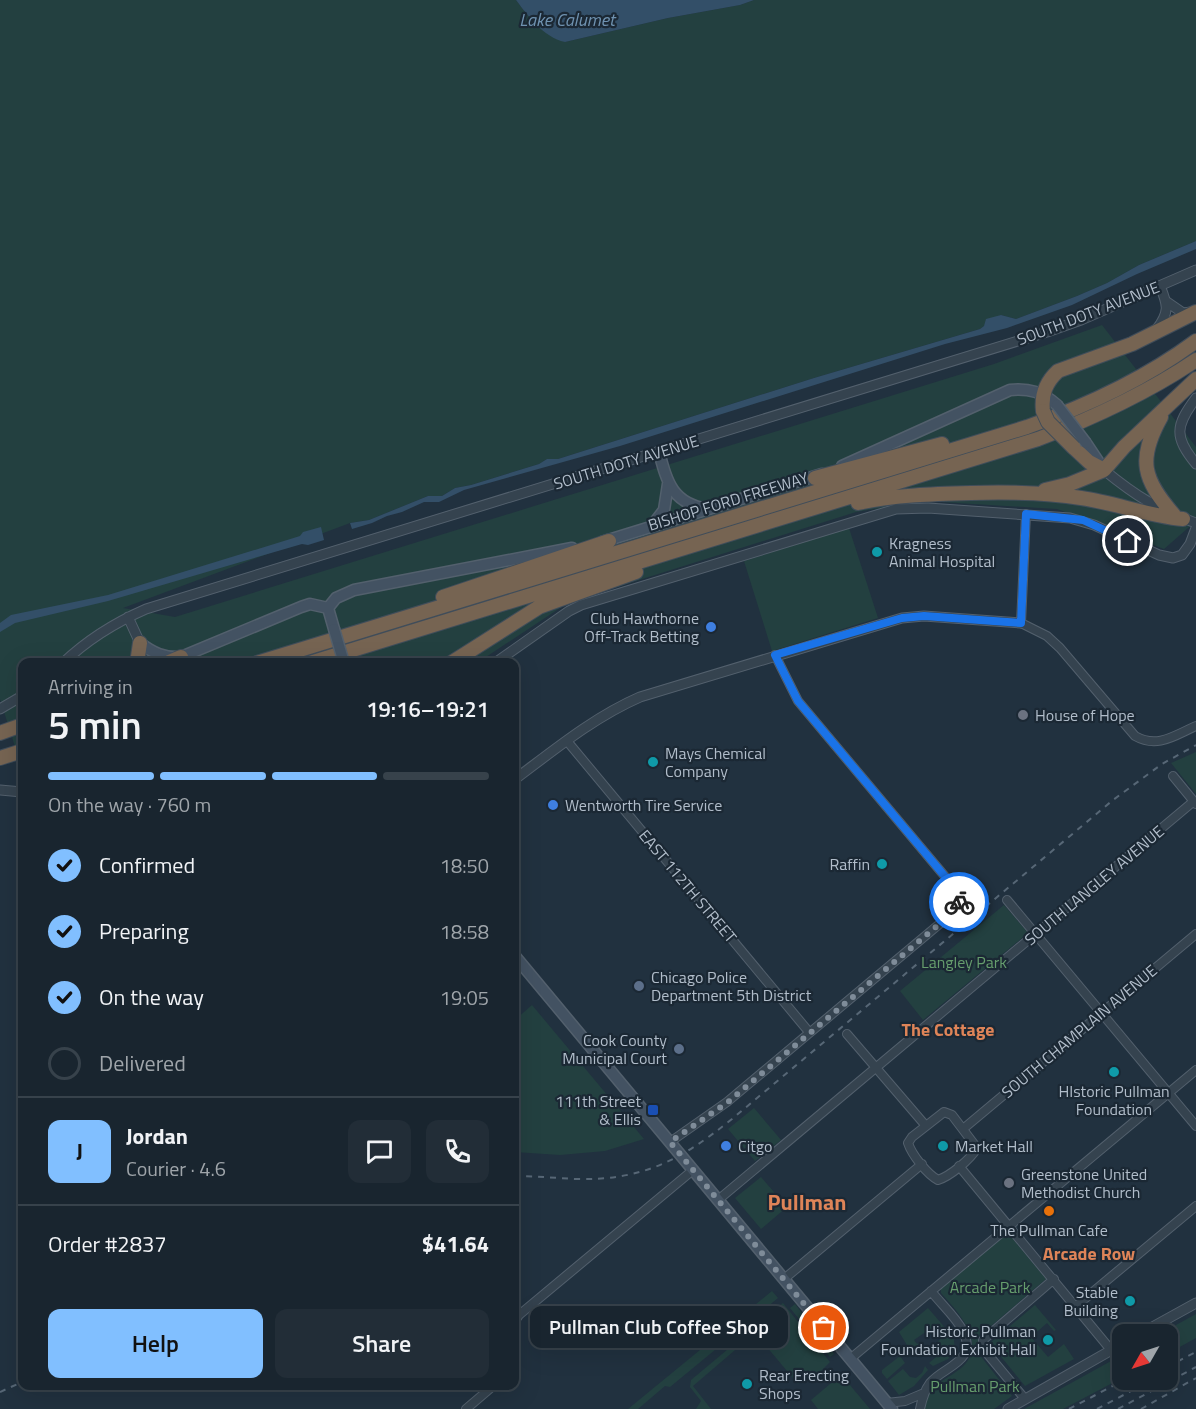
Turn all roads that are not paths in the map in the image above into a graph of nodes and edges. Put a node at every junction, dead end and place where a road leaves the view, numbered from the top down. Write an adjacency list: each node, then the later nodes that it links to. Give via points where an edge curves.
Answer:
1 (1196, 270): 2 (street, SOUTH DOTY AVENUE)
2 (1160, 286): 3 (street); 14 (street, SOUTH DOTY AVENUE, via 1047,332)
3 (1167, 302): 4 (street, via 1183,313); 5 (street, via 1167,312)
4 (1196, 312): 5 (highway)
5 (1153, 335): 9 (highway, via 1058,371 1048,380)
6 (1196, 341): 12 (highway, BISHOP FORD FREEWAY, via 1108,393 1056,417)
7 (1196, 360): 20 (highway, BISHOP FORD FREEWAY, via 1140,394 1065,429)
8 (1196, 379): 11 (highway)
9 (1043, 394): 13 (main road, bridge, via 1057,405); 13 (highway, bridge, via 1048,422); 17 (main road, via 1020,389 994,395)
10 (1196, 398): 15 (street, via 1179,430 1181,444)
11 (1167, 405): 16 (highway); 23 (highway, via 1150,441 1146,463 1150,482)
12 (1000, 435): 17 (highway, via 956,441); 30 (highway, BISHOP FORD FREEWAY)
13 (1080, 445): 16 (highway, via 1089,462)
14 (659, 452): 18 (main road); 29 (street, SOUTH DOTY AVENUE)
15 (1196, 464)
16 (1104, 470): 19 (highway, via 1070,484); 23 (street, via 1130,492)
17 (815, 477): 21 (main road)
18 (668, 484): 21 (main road, via 686,502); 24 (main road, via 664,510)
19 (1034, 492): 20 (highway, via 911,495); 23 (highway, via 1079,497)
20 (823, 505): 27 (highway, BISHOP FORD FREEWAY)
21 (708, 510): 24 (main road)
22 (1026, 514): 25 (street, via 1083,520 1168,558 1182,555); 31 (street); 41 (street, via 914,508 880,513 581,605)
23 (1184, 519)
24 (649, 528): 26 (main road)
25 (1196, 528)
26 (609, 541): 28 (main road, via 354,590 336,598); 30 (highway, via 428,602)
27 (694, 545): 38 (highway, BISHOP FORD FREEWAY); 40 (highway, via 661,563 539,607)
28 (328, 608): 34 (main road, via 310,604); 39 (main road, bridge)
29 (128, 617): 32 (street); 35 (street, SOUTH DOTY AVENUE, via 97,633)
30 (394, 621): 37 (highway, BISHOP FORD FREEWAY)
31 (1021, 623): 33 (street, via 902,618); 45 (street, via 1047,636 1060,648 1135,736 1158,742)
32 (140, 643): 34 (main road, via 157,654); 36 (highway)
33 (775, 655): 49 (street, via 640,697 604,715); 63 (street, via 798,701 958,892 960,900 955,911)
34 (181, 657)
35 (69, 658)
36 (138, 658)
37 (273, 658)
38 (326, 658)
39 (343, 658)
40 (459, 658)
41 (502, 658)
42 (18, 698): 43 (street)
43 (0, 709)
44 (18, 726): 46 (highway)
45 (1196, 726)
46 (0, 733)
47 (18, 735): 48 (highway)
48 (0, 741)
49 (567, 741): 53 (street); 63 (street, EAST 112TH STREET)
50 (18, 752): 51 (highway)
51 (0, 759): 52 (highway)
52 (18, 759)
53 (519, 776)
54 (1173, 776): 57 (street)
55 (0, 790): 56 (street)
56 (18, 792)
57 (1195, 802): 59 (street, SOUTH LANGLEY AVENUE)
58 (1007, 900): 59 (street)
59 (1035, 934): 62 (street); 65 (street, SOUTH LANGLEY AVENUE)
60 (1196, 934): 62 (street, SOUTH CHAMPLAIN AVENUE)
61 (519, 961): 71 (main road)
62 (1101, 1013): 67 (street); 70 (street, SOUTH CHAMPLAIN AVENUE)
63 (809, 1032): 71 (street, via 728,1102)
64 (847, 1034): 65 (street)
65 (876, 1067): 68 (street); 75 (street, SOUTH LANGLEY AVENUE)
66 (1196, 1070): 67 (street)
67 (1168, 1093): 69 (street); 77 (street)
68 (926, 1126): 70 (street, via 946,1112); 72 (street, via 908,1143)
69 (1196, 1126)
70 (963, 1129): 73 (street, via 977,1148)
71 (670, 1142): 74 (main road)
72 (922, 1164): 73 (street, via 938,1180); 78 (street)
73 (959, 1166): 77 (street)
74 (693, 1170): 75 (main road); 83 (street)
75 (718, 1200): 78 (main road)
76 (1196, 1206): 82 (street)
77 (1009, 1226): 79 (street); 80 (street)
78 (784, 1279): 86 (main road)
79 (1054, 1279): 82 (street); 89 (street, via 986,1336 982,1344)
80 (931, 1291): 86 (street); 88 (street, via 961,1327 967,1345 958,1363 937,1377)
81 (1196, 1303): 84 (street)
82 (1076, 1306): 85 (street)
83 (519, 1316)
84 (1158, 1324)
85 (1112, 1350): 89 (street)
86 (850, 1359): 90 (main road)
87 (488, 1390): 91 (street)
88 (924, 1393): 90 (street); 92 (street)
89 (1025, 1399): 93 (street)
90 (890, 1406)
91 (466, 1409)
92 (920, 1409)
93 (1008, 1409)

